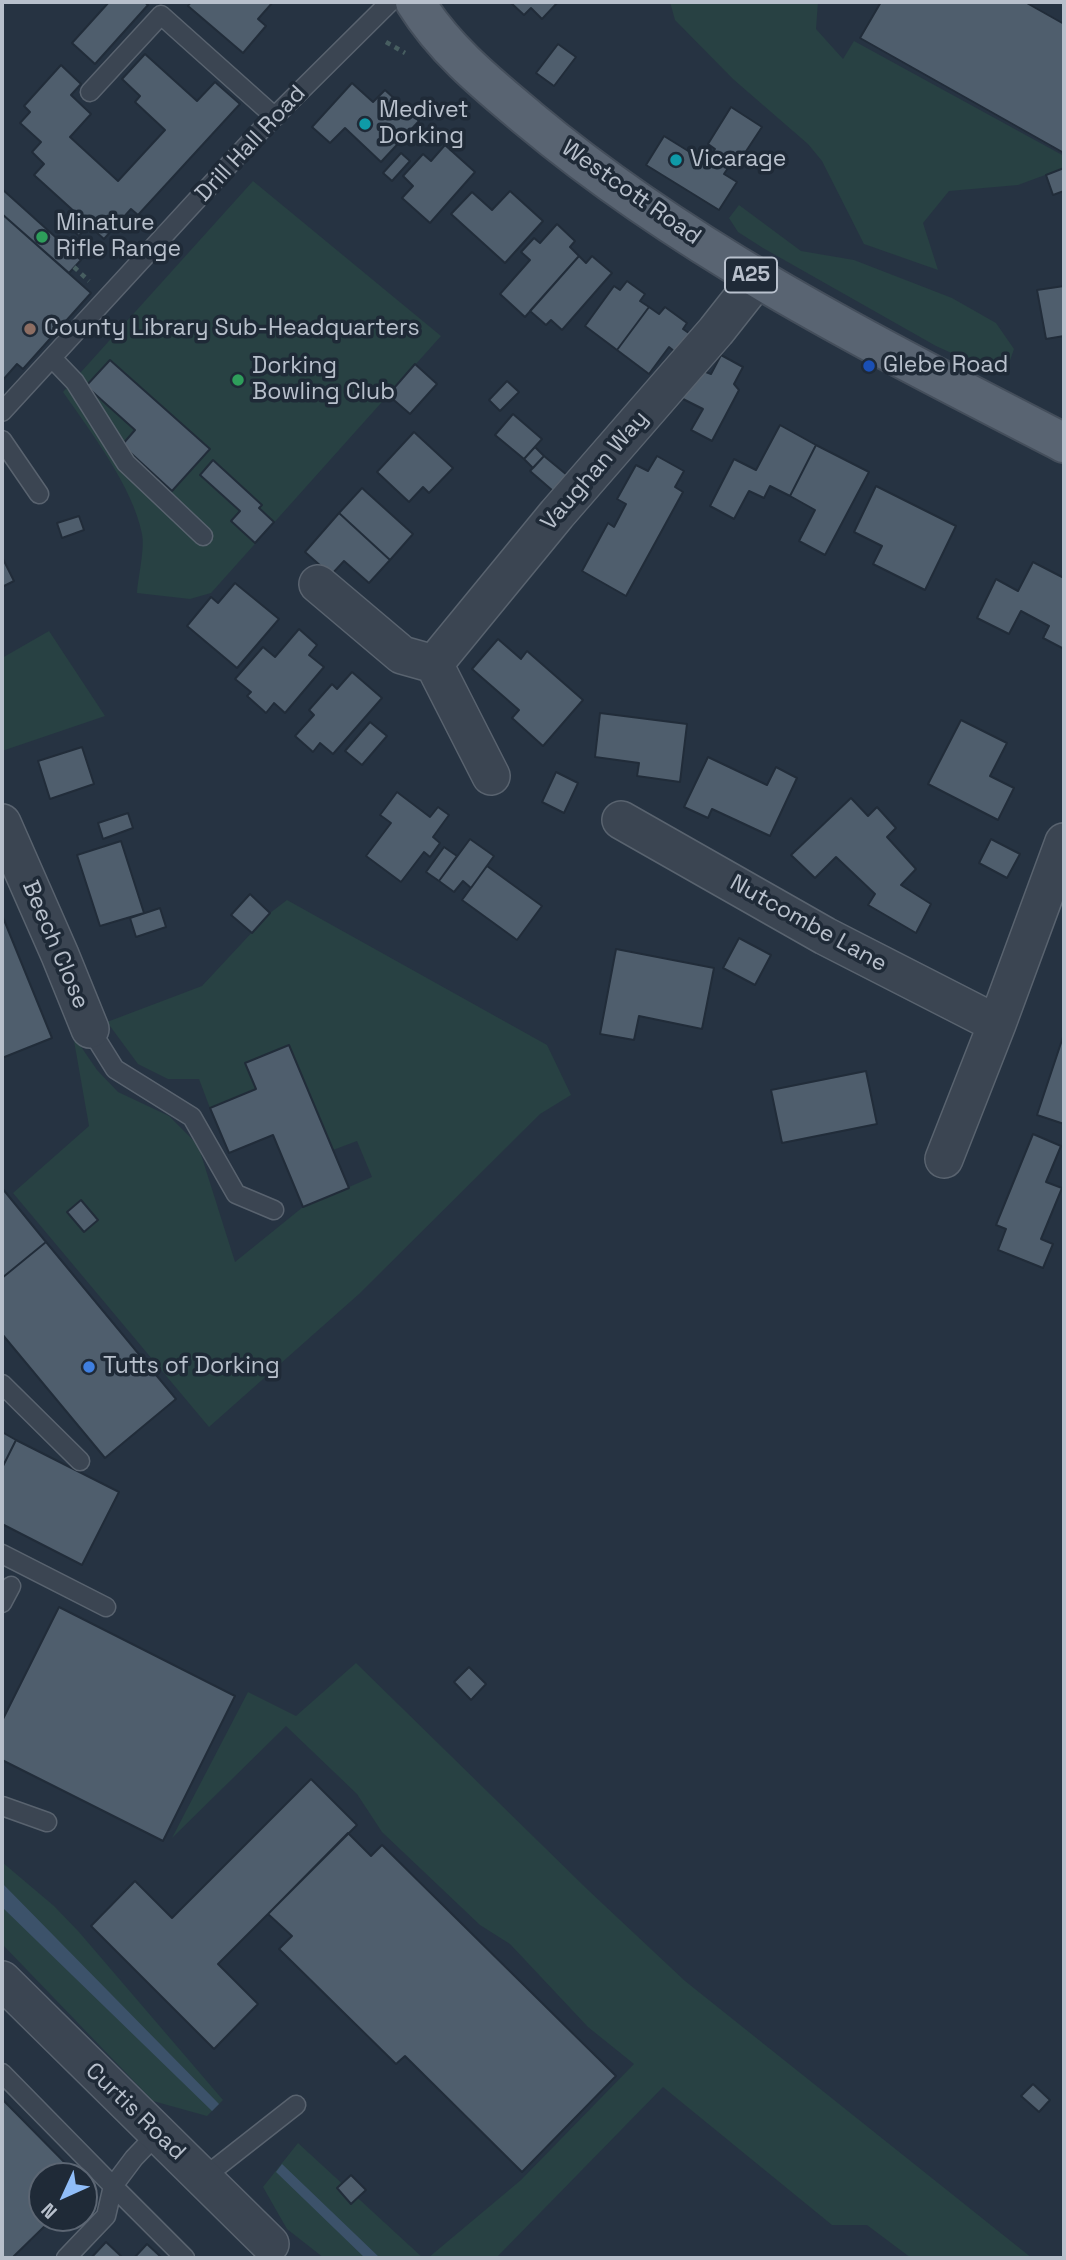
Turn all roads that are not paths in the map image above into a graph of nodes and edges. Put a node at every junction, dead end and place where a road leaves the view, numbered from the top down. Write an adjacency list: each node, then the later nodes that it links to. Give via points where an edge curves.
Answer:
1 (390, 2): 5 (lane, Drill Hall Road)
2 (415, 2): 6 (main road, Westcott Road / A25, via 466,66 564,148)
3 (160, 8): 4 (lane); 5 (lane)
4 (90, 92)
5 (275, 117): 7 (lane, Drill Hall Road)
6 (757, 279): 10 (main road, Westcott Road / A25); 14 (street, Vaughan Way)
7 (52, 359): 8 (lane, Drill Hall Road); 12 (lane, via 75,382 126,463)
8 (2, 412)
9 (2, 440): 11 (lane)
10 (1064, 443)
11 (39, 494)
12 (203, 536)
13 (318, 584): 14 (street, via 402,655)
14 (434, 664): 15 (street)
15 (491, 776)
16 (621, 820): 19 (street, Nutcombe Lane, via 825,936)
17 (2, 823): 20 (street, Beech Close)
18 (1064, 842): 19 (street)
19 (997, 1024): 21 (street)
20 (90, 1029): 22 (lane, via 115,1069 192,1117 236,1194)
21 (944, 1159)
22 (274, 1210)
23 (2, 1384): 24 (lane)
24 (80, 1461)
25 (2, 1553): 28 (lane)
26 (11, 1586): 27 (lane)
27 (2, 1603)
28 (106, 1607)
29 (2, 1806): 30 (lane)
30 (47, 1822)
31 (2, 1980): 34 (street, Curtis Road)
32 (2, 2073): 36 (lane)
33 (296, 2105): 35 (lane)
34 (157, 2134): 35 (street, Curtis Road); 36 (lane)
35 (203, 2178): 37 (street, Curtis Road)
36 (113, 2186): 38 (lane, via 106,2216); 39 (lane)
37 (278, 2251)
38 (66, 2258)
39 (185, 2258)

